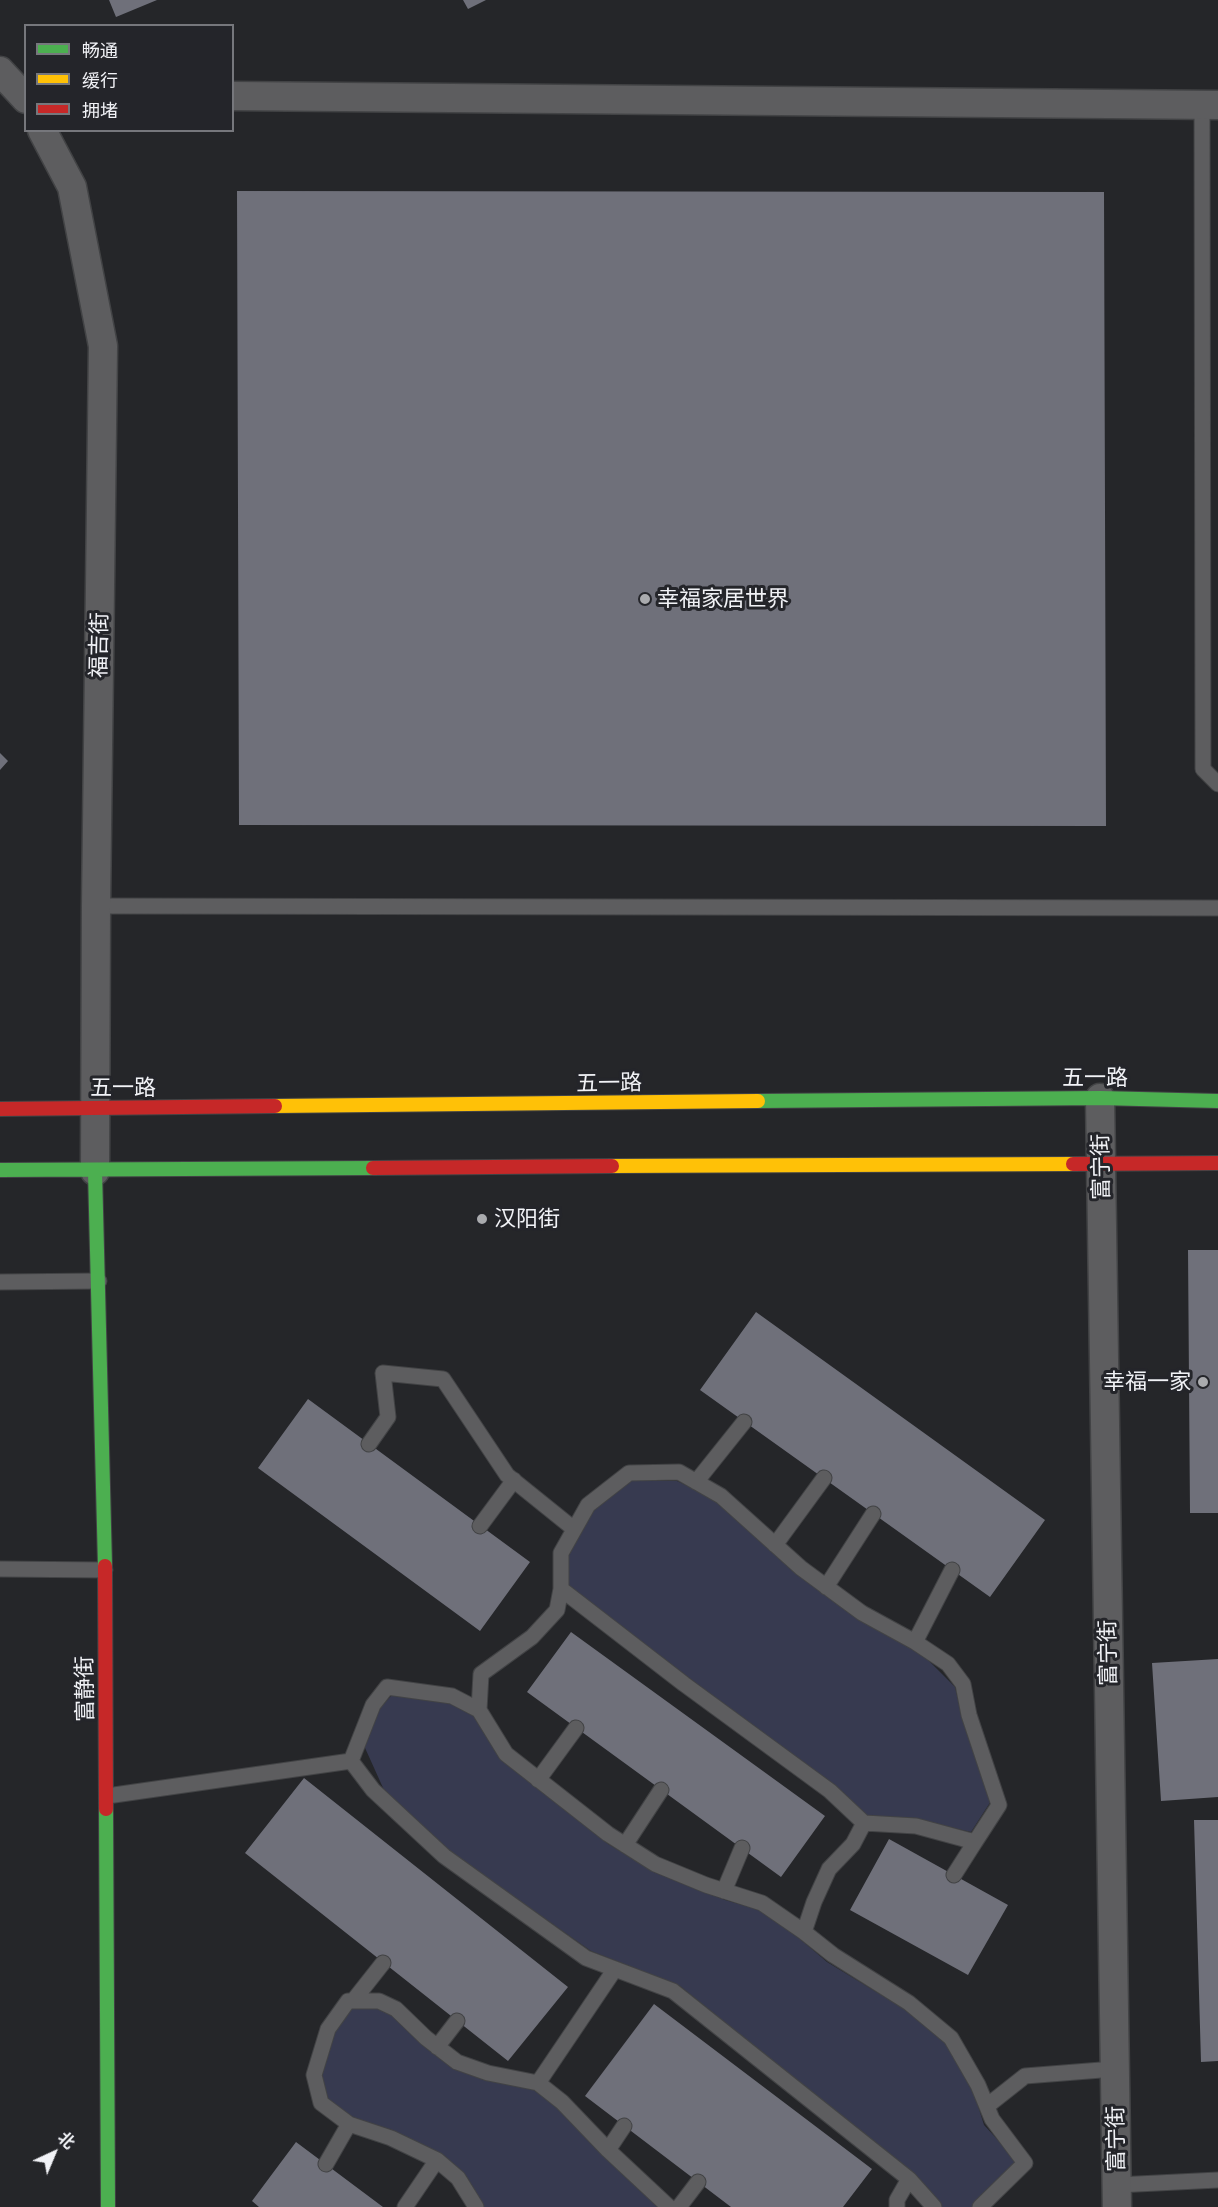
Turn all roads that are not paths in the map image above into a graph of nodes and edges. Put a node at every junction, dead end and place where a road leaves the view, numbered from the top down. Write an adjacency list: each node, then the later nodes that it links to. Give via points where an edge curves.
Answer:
1 (0, 71): 2 (street)
2 (24, 95)
3 (234, 96): 4 (street)
4 (1210, 105): 6 (lane, via 1203,769)
5 (43, 132): 7 (street, 福吉街, via 72,187 103,346)
6 (1218, 784)
7 (96, 906): 8 (lane); 12 (street, 福吉街)
8 (1218, 908)
9 (1100, 1098): 10 (main road, 五一路); 12 (main road, 五一路); 14 (street, 富宁街)
10 (1218, 1101)
11 (0, 1109): 12 (main road, 五一路)
12 (96, 1109): 16 (street, 福吉街)
13 (1218, 1163): 14 (main road)
14 (1102, 1165): 16 (main road); 52 (street, 富宁街)
15 (0, 1170): 16 (main road)
16 (95, 1171): 17 (main road, 富静街)
17 (99, 1281): 18 (lane); 29 (main road, 富静街)
18 (0, 1282)
19 (744, 1422): 23 (lane)
20 (369, 1444): 22 (lane, via 388,1417 382,1373 443,1378)
21 (824, 1478): 27 (lane)
22 (514, 1480): 25 (lane); 26 (lane)
23 (696, 1482): 26 (lane, via 679,1472 629,1473 588,1505); 27 (lane, via 721,1496)
24 (873, 1514): 31 (lane)
25 (480, 1526)
26 (574, 1529): 32 (lane, via 561,1553)
27 (775, 1545): 31 (lane)
28 (0, 1569): 29 (lane)
29 (105, 1570): 39 (main road, 富静街)
30 (952, 1570): 33 (lane)
31 (826, 1587): 33 (lane, via 862,1613)
32 (561, 1589): 34 (lane, via 556,1610 532,1637 481,1674); 40 (lane, via 830,1791)
33 (915, 1642): 41 (lane, via 948,1664 963,1684 969,1715 999,1805)
34 (479, 1710): 36 (lane, via 452,1696 387,1687 374,1705); 37 (lane, via 506,1754)
35 (576, 1728): 37 (lane)
36 (351, 1761): 39 (lane); 48 (lane, via 373,1790 444,1856 586,1958)
37 (537, 1780): 42 (lane)
38 (661, 1790): 42 (lane)
39 (107, 1796): 64 (main road, 富静街)
40 (864, 1823): 41 (lane, via 916,1826); 46 (lane, via 853,1844 829,1869)
41 (975, 1842): 44 (lane)
42 (625, 1845): 45 (lane, via 655,1864)
43 (742, 1848): 45 (lane)
44 (954, 1875)
45 (724, 1891): 46 (lane, via 762,1903)
46 (804, 1932): 54 (lane, via 909,2003 951,2038)
47 (383, 1962): 49 (lane)
48 (615, 1969): 53 (lane); 60 (lane, via 673,1991)
49 (353, 2001): 51 (lane, via 379,2001 396,2009); 55 (lane, via 348,2001 328,2029 314,2075 321,2103)
50 (457, 2021): 51 (lane)
51 (437, 2047): 53 (lane, via 457,2062)
52 (1114, 2069): 54 (lane, via 1025,2076); 63 (street, 富宁街)
53 (538, 2083): 57 (lane)
54 (987, 2106): 71 (lane, via 1024,2163)
55 (349, 2124): 58 (lane); 59 (lane)
56 (624, 2126): 57 (lane)
57 (608, 2150): 67 (lane)
58 (437, 2160): 65 (lane); 66 (lane, via 458,2178)
59 (326, 2164)
60 (909, 2178): 69 (lane); 70 (lane)
61 (1218, 2180): 63 (lane)
62 (698, 2182): 68 (lane)
63 (1117, 2196)
64 (108, 2207)
65 (405, 2207)
66 (476, 2207)
67 (669, 2207)
68 (680, 2207)
69 (897, 2207)
70 (934, 2207)
71 (980, 2207)

